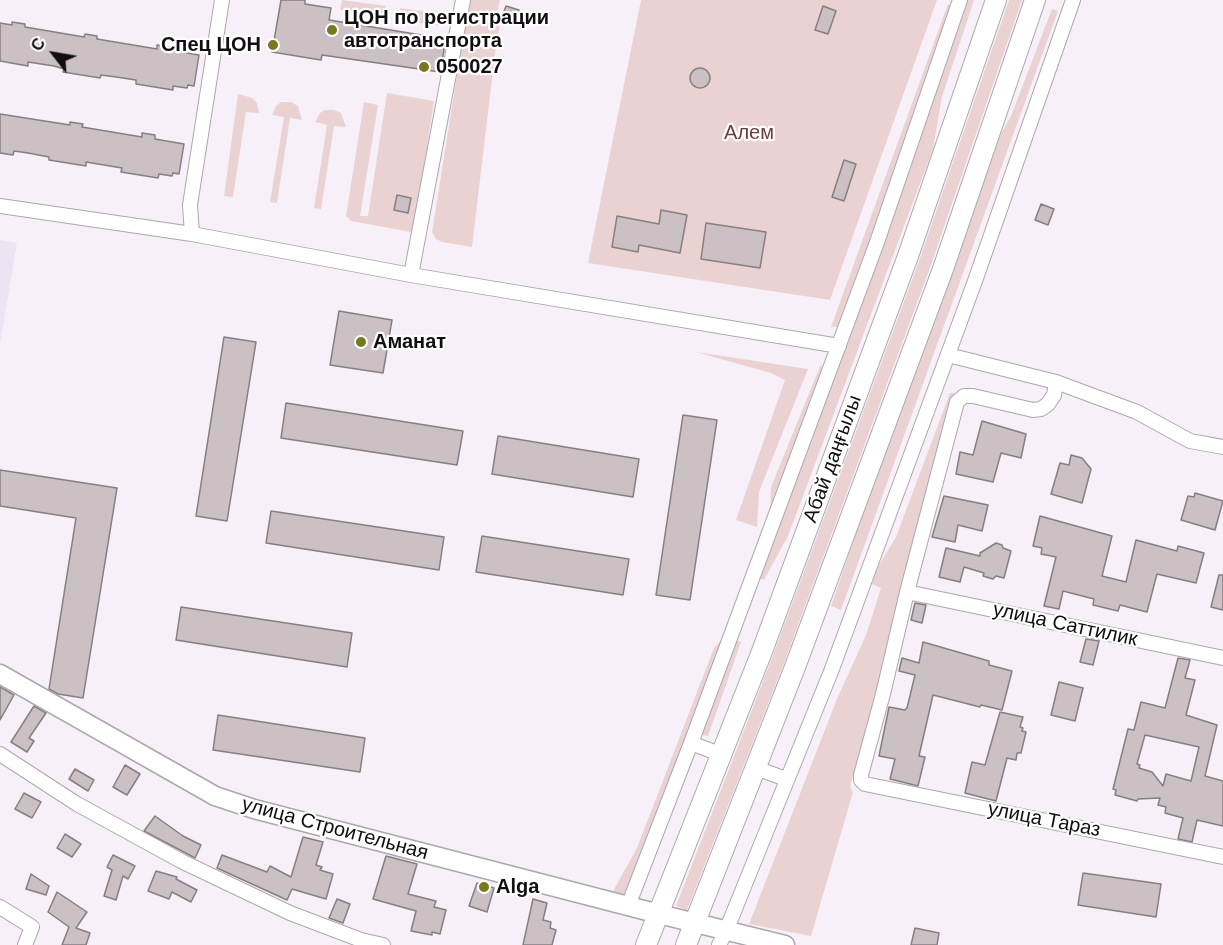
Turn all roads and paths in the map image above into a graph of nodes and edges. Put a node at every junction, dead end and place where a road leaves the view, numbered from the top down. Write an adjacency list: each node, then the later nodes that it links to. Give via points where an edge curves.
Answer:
1 (222, 0): 8 (street, via 190,205)
2 (463, 0): 9 (street)
3 (960, 0): 10 (street)
4 (996, 0): 19 (main road, Абай даңғылы, via 908,256)
5 (1035, 0): 20 (main road, via 943,269)
6 (1068, 1): 11 (street)
7 (0, 206): 8 (street)
8 (192, 234): 9 (street)
9 (411, 275): 10 (street)
10 (839, 346): 17 (street)
11 (948, 355): 12 (street); 21 (street, via 832,669)
12 (1056, 382): 13 (street, via 1137,412 1190,441); 14 (street, via 1054,395 1041,409 973,396 964,396 957,402)
13 (1223, 447)
14 (907, 592): 15 (street, улица Саттилик); 22 (street, улица Тараз, via 861,775 865,784)
15 (1223, 658)
16 (0, 674): 23 (street, улица Строительная, via 215,796)
17 (691, 743): 19 (street); 23 (street)
18 (0, 754): 29 (street, via 77,804 183,862 290,913)
19 (722, 755): 25 (main road, Абай даңғылы)
20 (756, 768): 21 (street); 26 (main road)
21 (786, 779): 27 (street)
22 (1223, 857)
23 (628, 906): 25 (street, улица Строительная)
24 (0, 907): 28 (street, via 32,927)
25 (659, 915): 26 (street, улица Строительная); 30 (main road, Абай даңғылы)
26 (695, 924): 27 (street, улица Строительная); 31 (main road)
27 (722, 938): 32 (street, улица Строительная)
28 (25, 945)
29 (383, 945)
30 (646, 945)
31 (686, 945)
32 (785, 945)

